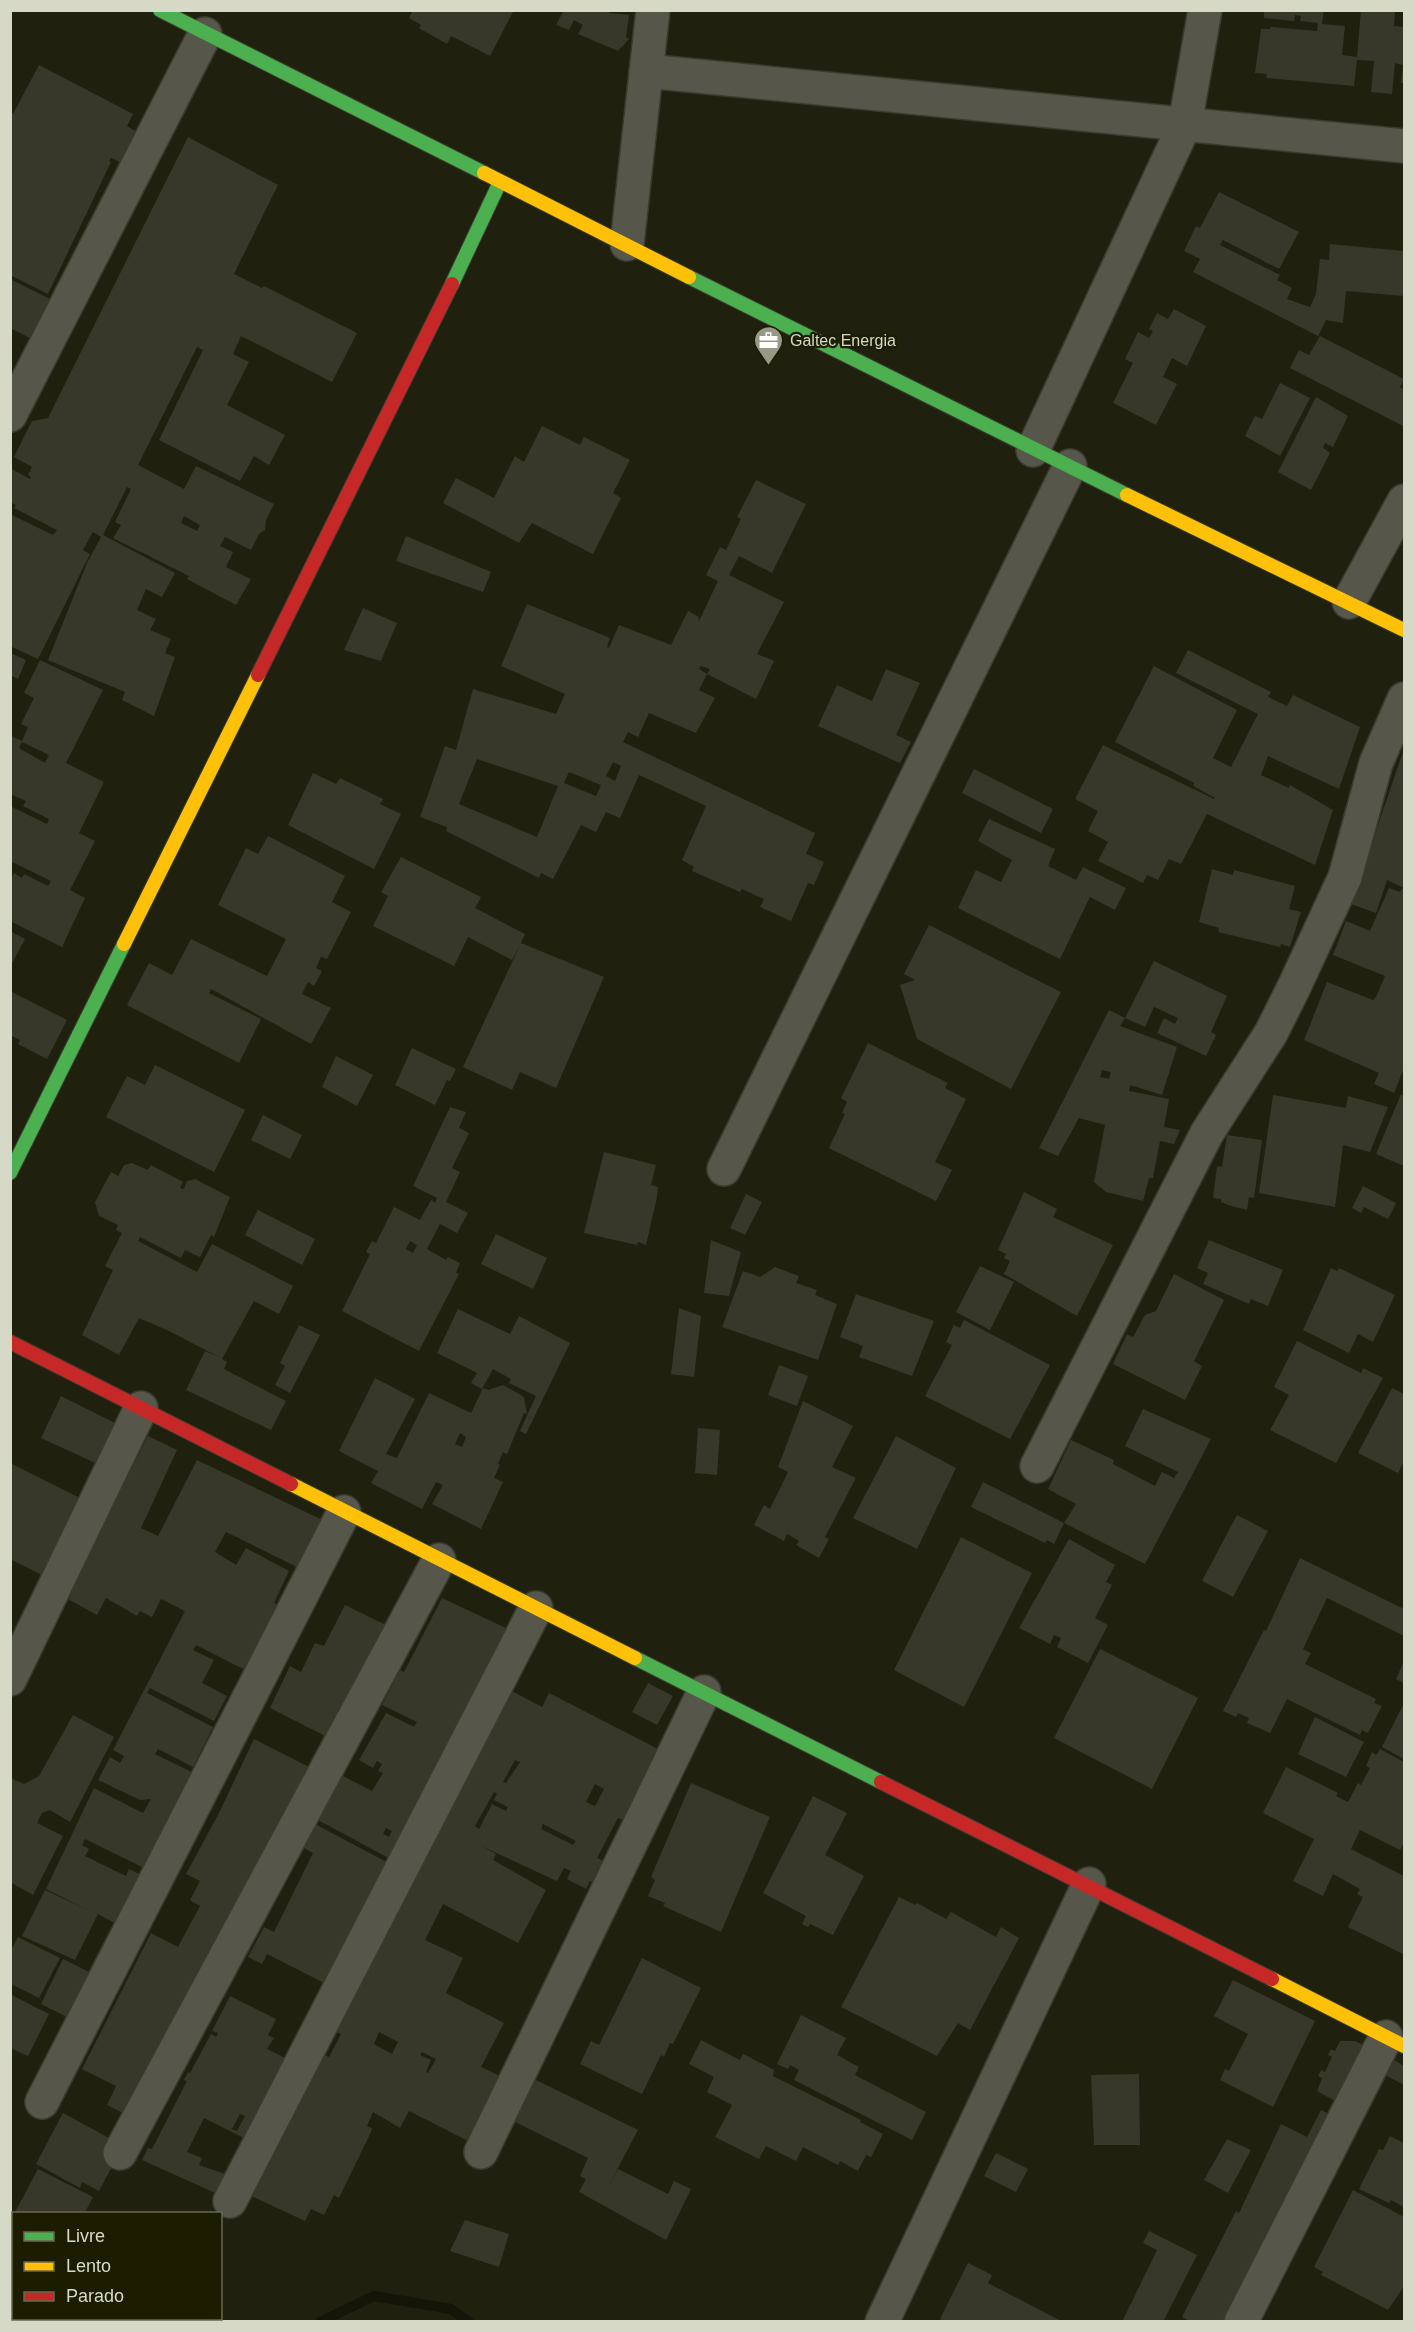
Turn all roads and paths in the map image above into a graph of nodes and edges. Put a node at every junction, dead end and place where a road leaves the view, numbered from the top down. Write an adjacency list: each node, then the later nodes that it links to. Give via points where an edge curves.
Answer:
1 (160, 10): 4 (street)
2 (652, 10): 5 (street)
3 (1205, 10): 6 (street)
4 (205, 34): 8 (street); 10 (street)
5 (646, 71): 6 (street); 9 (street)
6 (1185, 124): 7 (street); 11 (street)
7 (1404, 146)
8 (500, 182): 9 (street); 18 (street, via 452,287)
9 (627, 244): 11 (street)
10 (10, 415)
11 (1034, 450): 12 (street)
12 (1070, 466): 14 (street); 17 (street)
13 (1404, 501): 14 (street)
14 (1349, 602): 15 (street)
15 (1404, 630)
16 (1404, 699): 21 (street, via 1376,762 1345,877 1294,987 1271,1033 1207,1133)
17 (724, 1169)
18 (10, 1173)
19 (10, 1342): 20 (street)
20 (141, 1408): 22 (street); 25 (street)
21 (1037, 1466)
22 (344, 1512): 23 (street); 29 (street)
23 (439, 1560): 24 (street); 31 (street)
24 (536, 1608): 26 (street); 32 (street)
25 (10, 1679)
26 (704, 1692): 27 (street); 30 (street)
27 (1089, 1884): 28 (street); 33 (street)
28 (1395, 2041): 34 (street)
29 (42, 2102)
30 (481, 2152)
31 (120, 2153)
32 (230, 2202)
33 (882, 2322)
34 (1241, 2322)

